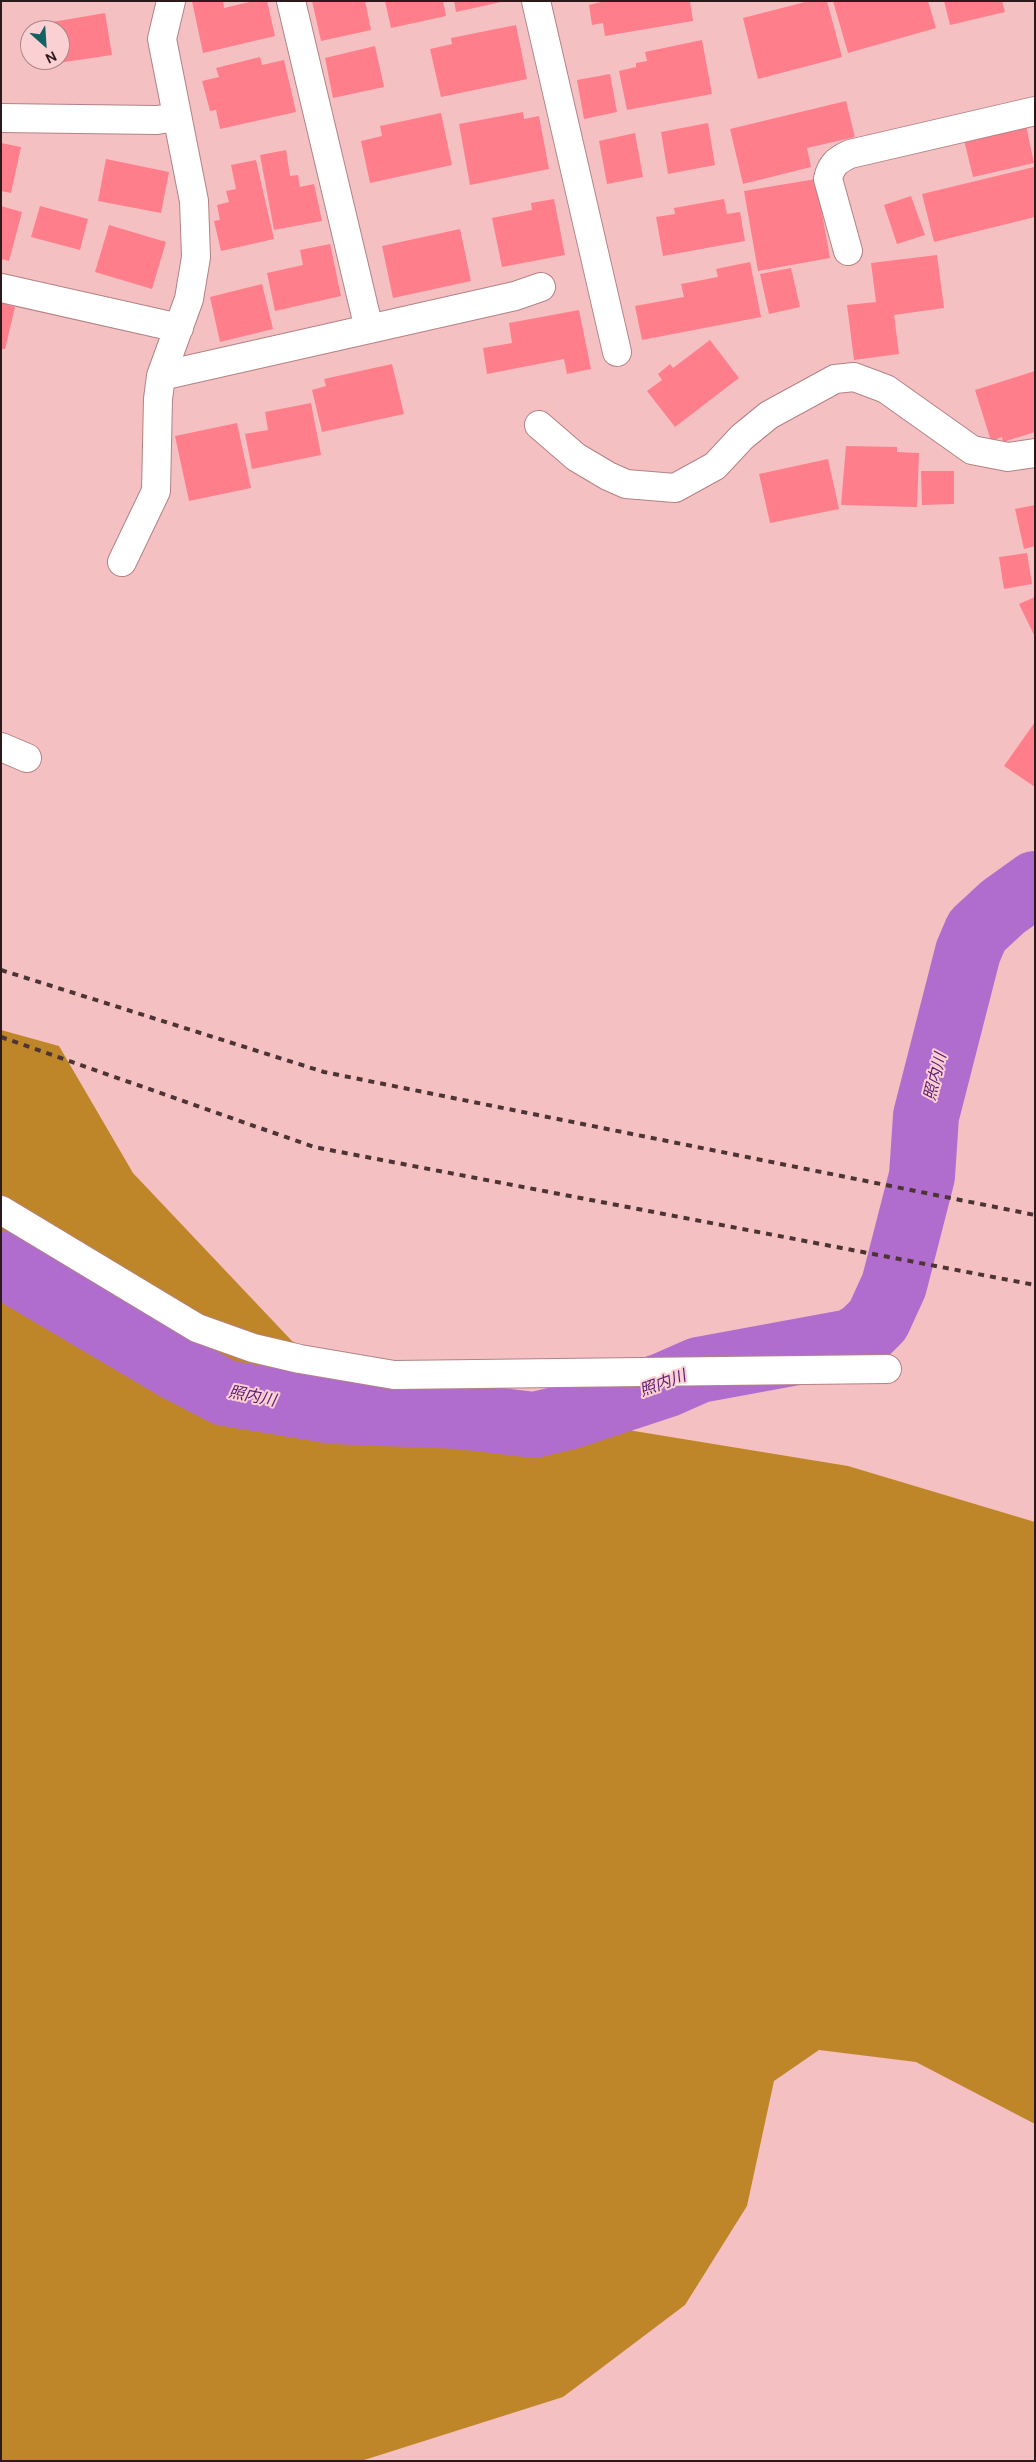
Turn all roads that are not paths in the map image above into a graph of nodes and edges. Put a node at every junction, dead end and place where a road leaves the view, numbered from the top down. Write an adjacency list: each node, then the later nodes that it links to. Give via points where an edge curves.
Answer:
1 (171, 1): 5 (street, via 162,39)
2 (291, 1): 11 (street)
3 (536, 1): 12 (street)
4 (1035, 111): 7 (street, via 839,159 831,168 828,179)
5 (176, 117): 6 (street, via 157,120); 10 (street, via 194,202 196,257 189,299)
6 (1, 118)
7 (848, 251)
8 (1, 288): 10 (street)
9 (541, 288): 11 (street)
10 (179, 328): 13 (street)
11 (369, 329): 13 (street)
12 (617, 352)
13 (161, 376): 16 (street, via 156,491)
14 (540, 425): 15 (street, via 576,457 608,476 626,484 675,488 715,466 742,437 769,415 835,379 854,377 886,389 972,450 1008,457)
15 (1035, 453)
16 (122, 562)
17 (1, 747): 18 (street)
18 (26, 758)
19 (1, 1210): 20 (street, via 197,1328 253,1348 344,1368 394,1375)
20 (887, 1368)

